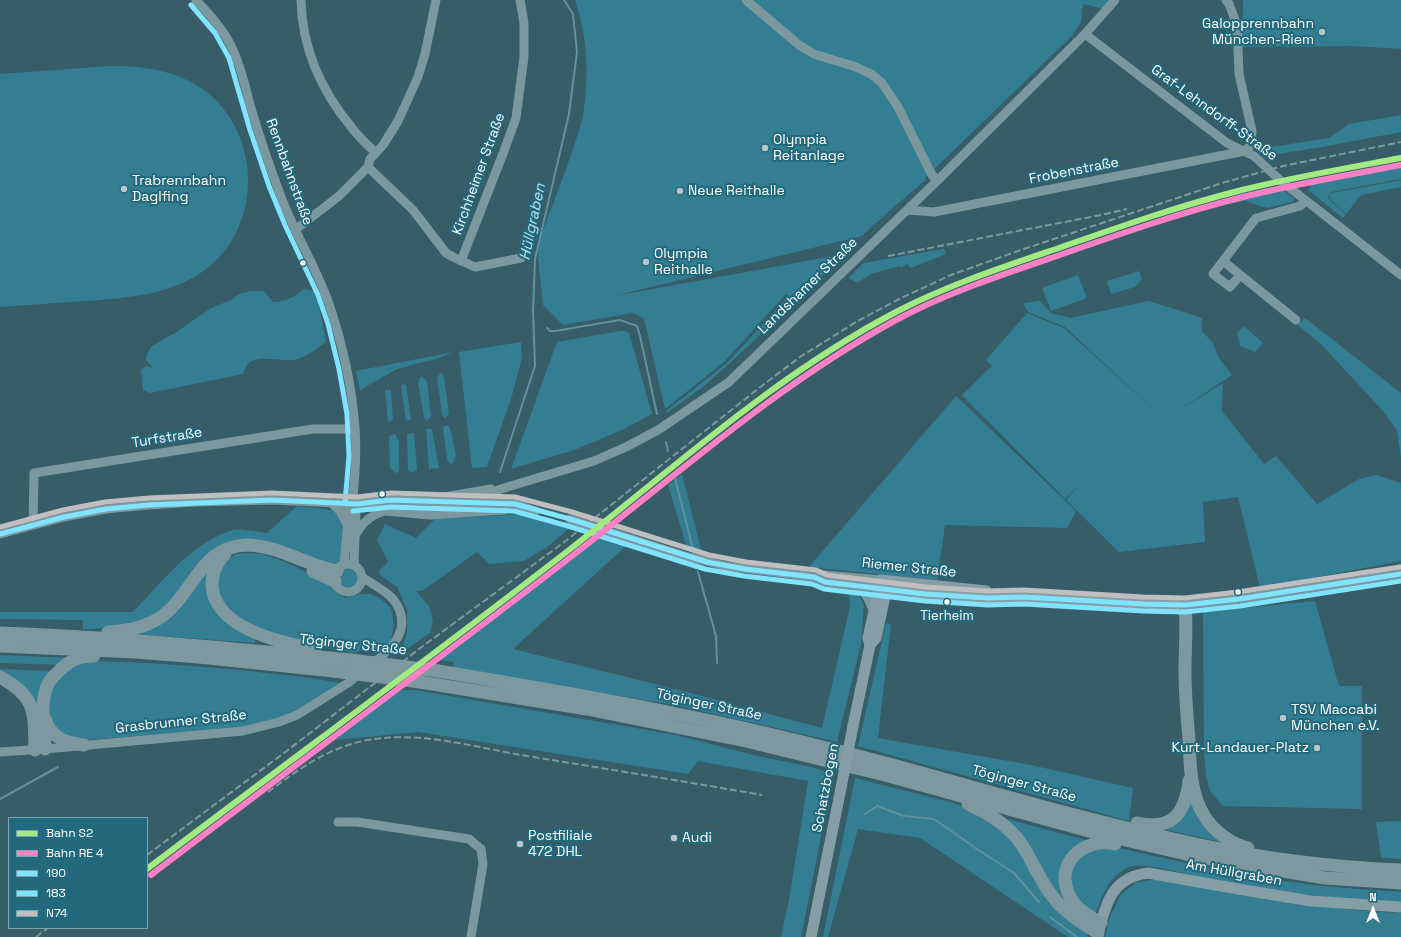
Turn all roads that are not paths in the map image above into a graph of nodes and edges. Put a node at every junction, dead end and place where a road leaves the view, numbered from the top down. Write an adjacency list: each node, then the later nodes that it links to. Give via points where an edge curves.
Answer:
1 (196, 0): 15 (street, Rennbahnstraße, via 232,47 258,132)
2 (301, 0): 10 (street, via 305,35 314,67 338,111 352,130)
3 (436, 0): 10 (street, via 418,77 398,121 383,145)
4 (520, 0): 18 (street, Kirchheimer Straße, via 524,23 524,57 516,118)
5 (746, 0): 12 (street, via 799,45 814,54 856,66 882,83 898,107 932,175)
6 (1115, 0): 8 (street, Landshamer Straße)
7 (1226, 0): 9 (street, via 1237,25 1239,74 1252,132 1251,146)
8 (1085, 34): 9 (street, Graf-Lehndorff-Straße, via 1227,143); 12 (street, Landshamer Straße)
9 (1245, 151): 13 (street, Graf-Lehndorff-Straße); 14 (street, Frobenstraße, via 934,212)
10 (375, 152): 11 (street)
11 (368, 167): 15 (street, via 339,196); 18 (street, via 413,210 446,253)
12 (938, 180): 14 (street, Landshamer Straße)
13 (1306, 201): 17 (street, via 1300,206 1256,218); 20 (street, Graf-Lehndorff-Straße)
14 (908, 210): 23 (street, Landshamer Straße, via 729,382 678,418 626,447 594,461)
15 (295, 230): 22 (street, Rennbahnstraße, via 330,307 345,361)
16 (520, 258): 18 (street, via 475,267)
17 (1223, 261): 19 (street); 19 (street, via 1213,274 1230,287)
18 (461, 262)
19 (1240, 275): 21 (street)
20 (1401, 275)
21 (1296, 320)
22 (355, 428): 27 (street, Rennbahnstraße); 32 (street, Turfstraße, via 313,429 34,473)
23 (504, 488): 24 (street, Landshamer Straße, via 485,489); 26 (street, Landshamer Straße)
24 (424, 501): 26 (street); 27 (street, via 385,500)
25 (330, 502): 27 (street); 31 (street, via 340,511); 32 (street, via 272,500 149,504 92,512)
26 (461, 503): 29 (street, Landshamer Straße); 29 (street, via 515,504 536,511 500,510)
27 (355, 504): 28 (street); 31 (street, Rennbahnstraße, via 349,509); 34 (street, Rennbahnstraße)
28 (385, 511): 29 (street); 34 (street, via 368,518)
29 (430, 515)
30 (570, 519): 39 (street, Riemer Straße, bridge, via 685,556 726,566)
31 (347, 524): 37 (street, Rennbahnstraße)
32 (32, 525): 33 (street)
33 (0, 534)
34 (355, 535): 36 (street, Rennbahnstraße)
35 (234, 547): 37 (highway, via 263,547); 46 (highway, via 215,554 173,606 157,619 130,630 96,632); 50 (highway, via 222,557 212,575 214,596 227,615 256,632 302,647 344,654)
36 (354, 565): 37 (street); 40 (street, via 360,570)
37 (338, 572): 40 (street, via 336,585 343,591 352,591)
38 (1401, 574): 43 (street, Riemer Straße, via 1256,597)
39 (814, 577): 41 (street, Riemer Straße, via 825,582); 42 (street, Riemer Straße, via 825,575)
40 (361, 582): 53 (street, Grasbrunner Straße, via 380,589 393,600 402,623 400,634 385,654 297,715 243,731)
41 (854, 585): 42 (street, Riemer Straße); 44 (street, via 866,595)
42 (883, 585): 43 (main road, Riemer Straße, via 925,594); 44 (main road, Schatzbogen); 47 (main road, Schatzbogen, via 876,638)
43 (1181, 605): 56 (highway, via 1187,637 1185,672)
44 (873, 610): 47 (main road, Schatzbogen, via 868,638)
45 (0, 634): 46 (highway, Töginger Straße)
46 (78, 637): 50 (highway, Töginger Straße, via 199,645)
47 (870, 645): 67 (main road, Schatzbogen, bridge)
48 (0, 646): 49 (highway, Töginger Straße)
49 (135, 652): 52 (highway, via 114,657 82,656 67,663 48,684 44,698); 57 (highway, Töginger Straße, bridge, via 334,671 587,709 746,741)
50 (351, 660): 58 (highway, Töginger Straße, bridge, via 438,671 674,713 792,739)
51 (0, 677): 54 (highway, via 20,692 30,704)
52 (44, 718): 53 (highway, via 57,736 70,743); 54 (highway)
53 (84, 745): 54 (street, Grasbrunner Straße)
54 (40, 750): 55 (street, Grasbrunner Straße)
55 (0, 752)
56 (1190, 773): 58 (highway, via 1185,804 1172,819 1149,826 1113,819); 61 (highway, via 1199,804 1212,826 1241,847 1258,851)
57 (921, 786): 60 (highway, Töginger Straße); 65 (highway, via 929,793 980,809 1000,822 1016,838 1054,898 1070,914)
58 (1098, 821): 61 (highway, Töginger Straße)
59 (338, 822): 66 (street, via 358,822 469,839 481,849 482,864)
60 (1184, 854): 63 (highway, Töginger Straße, via 1325,878); 65 (highway, via 1165,855 1111,843 1086,846 1078,852 1070,860 1066,870 1069,894 1076,906 1089,916)
61 (1268, 858): 62 (highway, Töginger Straße)
62 (1401, 870)
63 (1401, 883)
64 (1401, 907): 65 (main road, Am Hüllgraben, via 1311,901 1148,873 1132,876 1120,884 1108,898)
65 (1098, 931)
66 (470, 937)
67 (811, 937)

